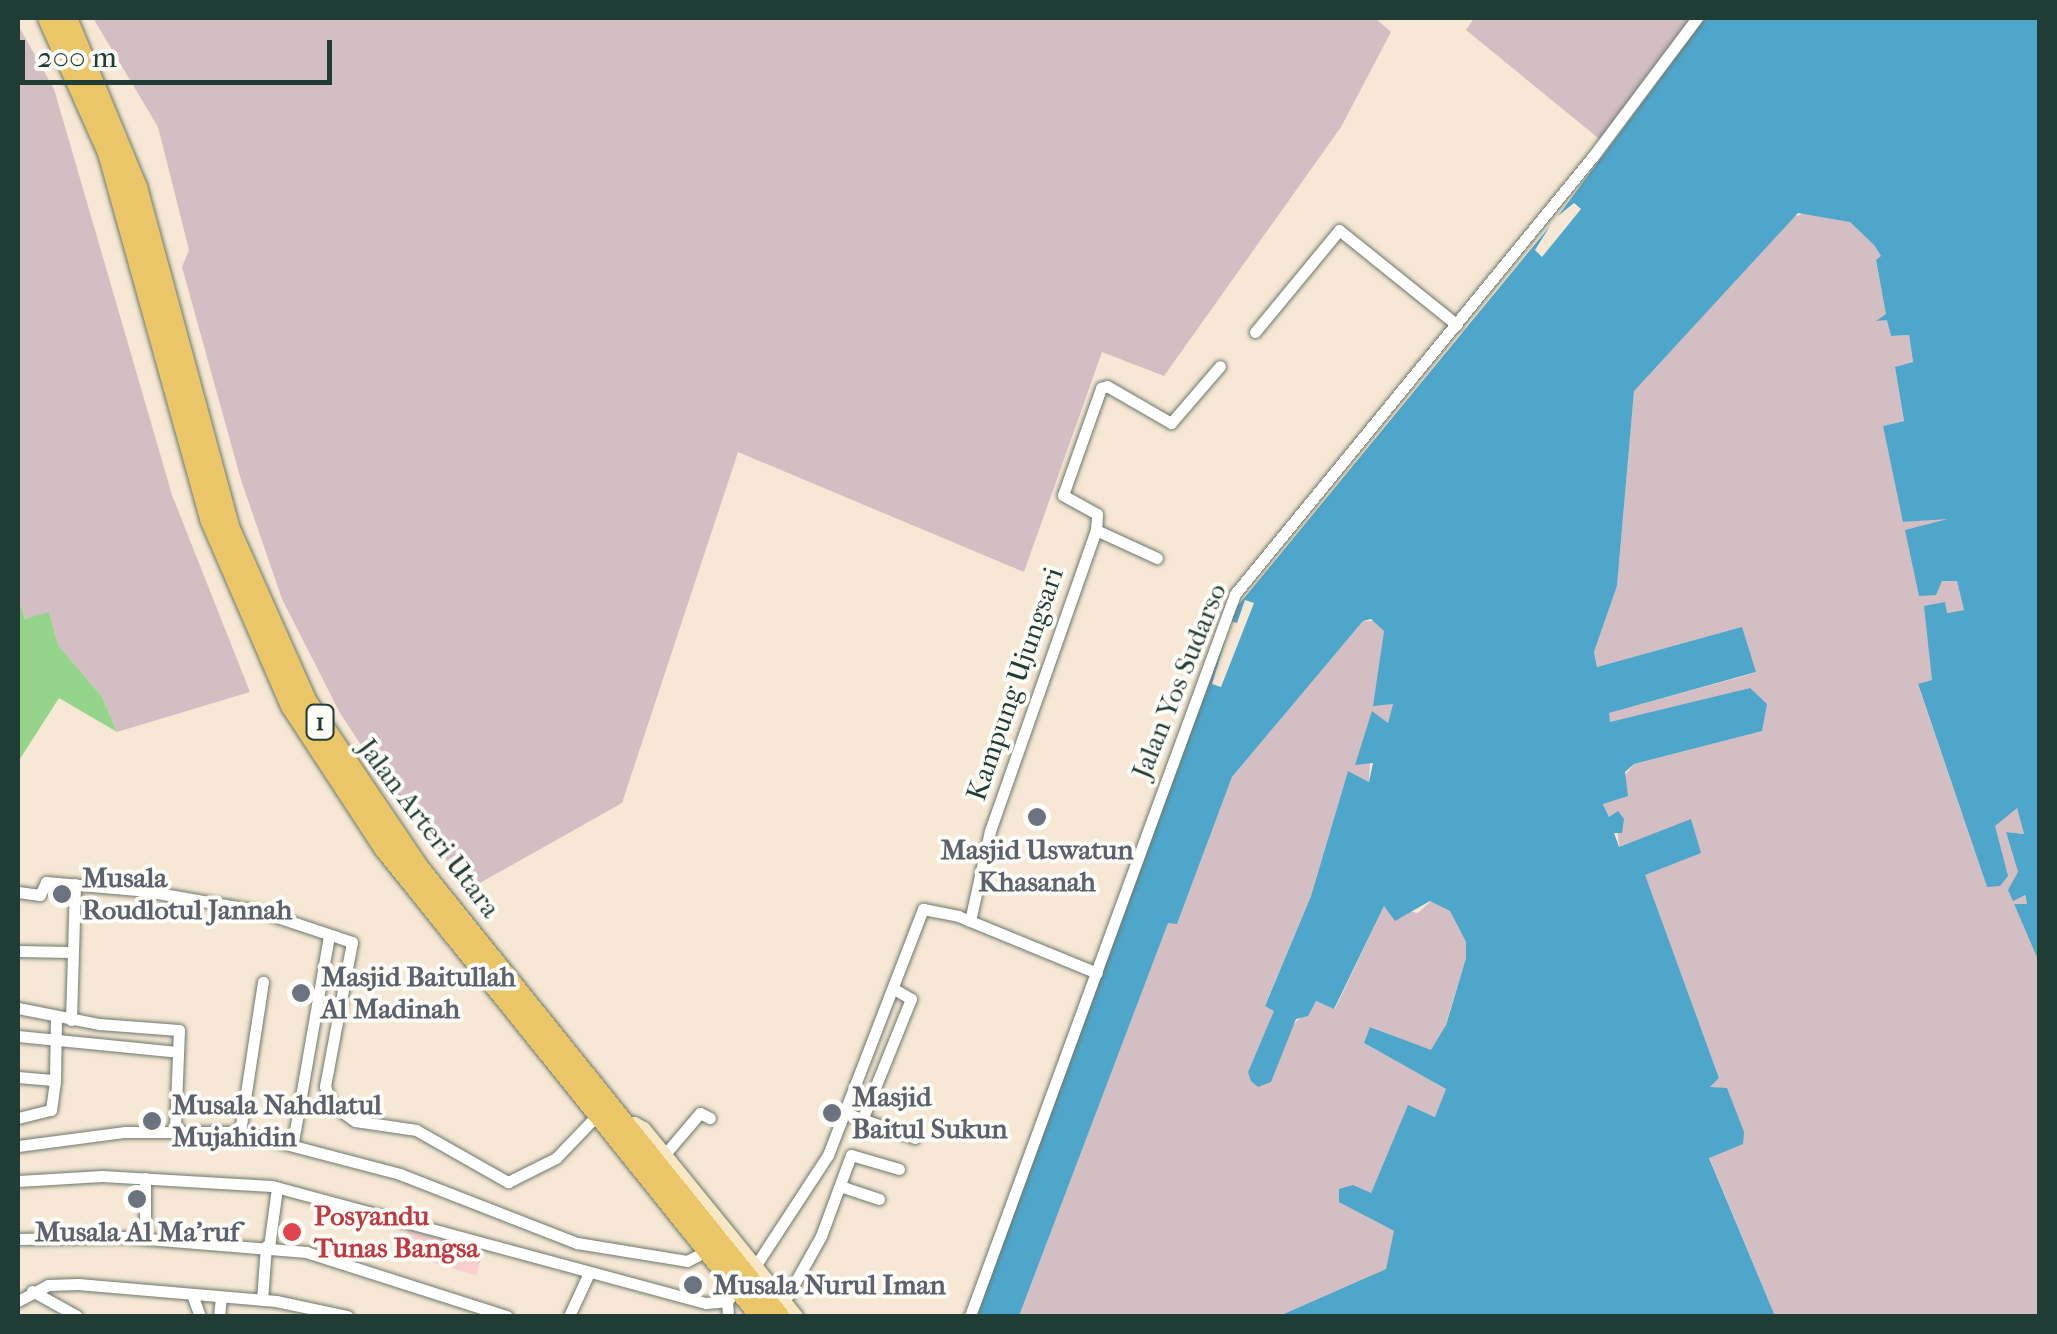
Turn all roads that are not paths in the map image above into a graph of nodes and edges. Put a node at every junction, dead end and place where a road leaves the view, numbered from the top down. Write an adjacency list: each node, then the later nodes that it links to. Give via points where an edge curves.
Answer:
1 (48, 18): 26 (highway, Jalan Arteri Utara / 1, via 108,153 210,519 291,706 384,848)
2 (67, 18): 32 (highway, Jalan Arteri Utara / 1, via 121,140 230,529 289,667 384,822)
3 (1697, 18): 4 (street, Jalan Yos Sudarso)
4 (1457, 325): 5 (street, via 1339,230); 15 (street, Jalan Yos Sudarso, via 1234,594)
5 (1255, 332)
6 (1220, 366): 7 (street, via 1171,423 1101,388 1063,495 1097,514)
7 (1096, 530): 8 (street); 11 (street, Kampung Ujungsari, via 990,831)
8 (1157, 558)
9 (75, 884): 10 (street, via 45,882 40,895); 12 (street, via 258,912); 14 (street)
10 (18, 892)
11 (970, 921): 15 (street); 17 (street, via 923,910)
12 (329, 936): 26 (street, via 356,947 325,1086 338,1113 416,1130 449,1154 510,1182 556,1158); 35 (street)
13 (18, 950): 14 (street)
14 (71, 952): 20 (street)
15 (1098, 973): 66 (street, Jalan Yos Sudarso)
16 (263, 982): 33 (street)
17 (896, 990): 27 (street); 30 (street, via 911,999)
18 (18, 1008): 19 (street)
19 (56, 1018): 20 (street); 22 (street)
20 (71, 1020): 23 (street, via 180,1030)
21 (18, 1036): 22 (street)
22 (56, 1041): 23 (street); 25 (street)
23 (177, 1052): 31 (street)
24 (18, 1077): 25 (street)
25 (55, 1080): 28 (street, via 51,1110)
26 (598, 1113): 32 (highway, Jalan Arteri Utara / 1)
27 (845, 1113): 30 (street); 49 (street, via 821,1168)
28 (18, 1118)
29 (710, 1118): 37 (street, via 700,1114)
30 (862, 1120): 34 (street)
31 (175, 1130): 33 (street); 36 (street)
32 (622, 1130): 37 (street, via 639,1125); 47 (street, via 613,1146); 49 (highway, Jalan Arteri Utara / 1)
33 (240, 1132): 35 (street)
34 (915, 1138)
35 (293, 1142): 47 (street, via 443,1188 577,1243 687,1260)
36 (18, 1146)
37 (664, 1154): 49 (street)
38 (898, 1169): 41 (street, via 853,1154)
39 (145, 1178): 40 (street); 42 (street); 44 (street)
40 (18, 1181)
41 (840, 1186): 43 (street); 55 (street)
42 (276, 1188): 46 (street); 48 (street)
43 (879, 1199)
44 (145, 1238): 45 (street); 46 (street)
45 (18, 1240)
46 (267, 1247): 53 (street); 60 (street, via 332,1258)
47 (699, 1255): 49 (street)
48 (589, 1273): 49 (street, via 706,1303); 61 (street)
49 (740, 1286): 55 (highway, Jalan Arteri Utara / 1); 62 (street); 63 (street); 64 (highway, Jalan Arteri Utara / 1)
50 (32, 1290): 51 (street, via 78,1284); 54 (street); 56 (street)
51 (193, 1297): 52 (street); 57 (street)
52 (220, 1298): 53 (street); 58 (street)
53 (262, 1300): 59 (street)
54 (18, 1301)
55 (782, 1310): 65 (street)
56 (77, 1316)
57 (200, 1316)
58 (219, 1316)
59 (347, 1316)
60 (508, 1316)
61 (569, 1316)
62 (728, 1316)
63 (747, 1316)
64 (760, 1316)
65 (795, 1316)
66 (970, 1316)

